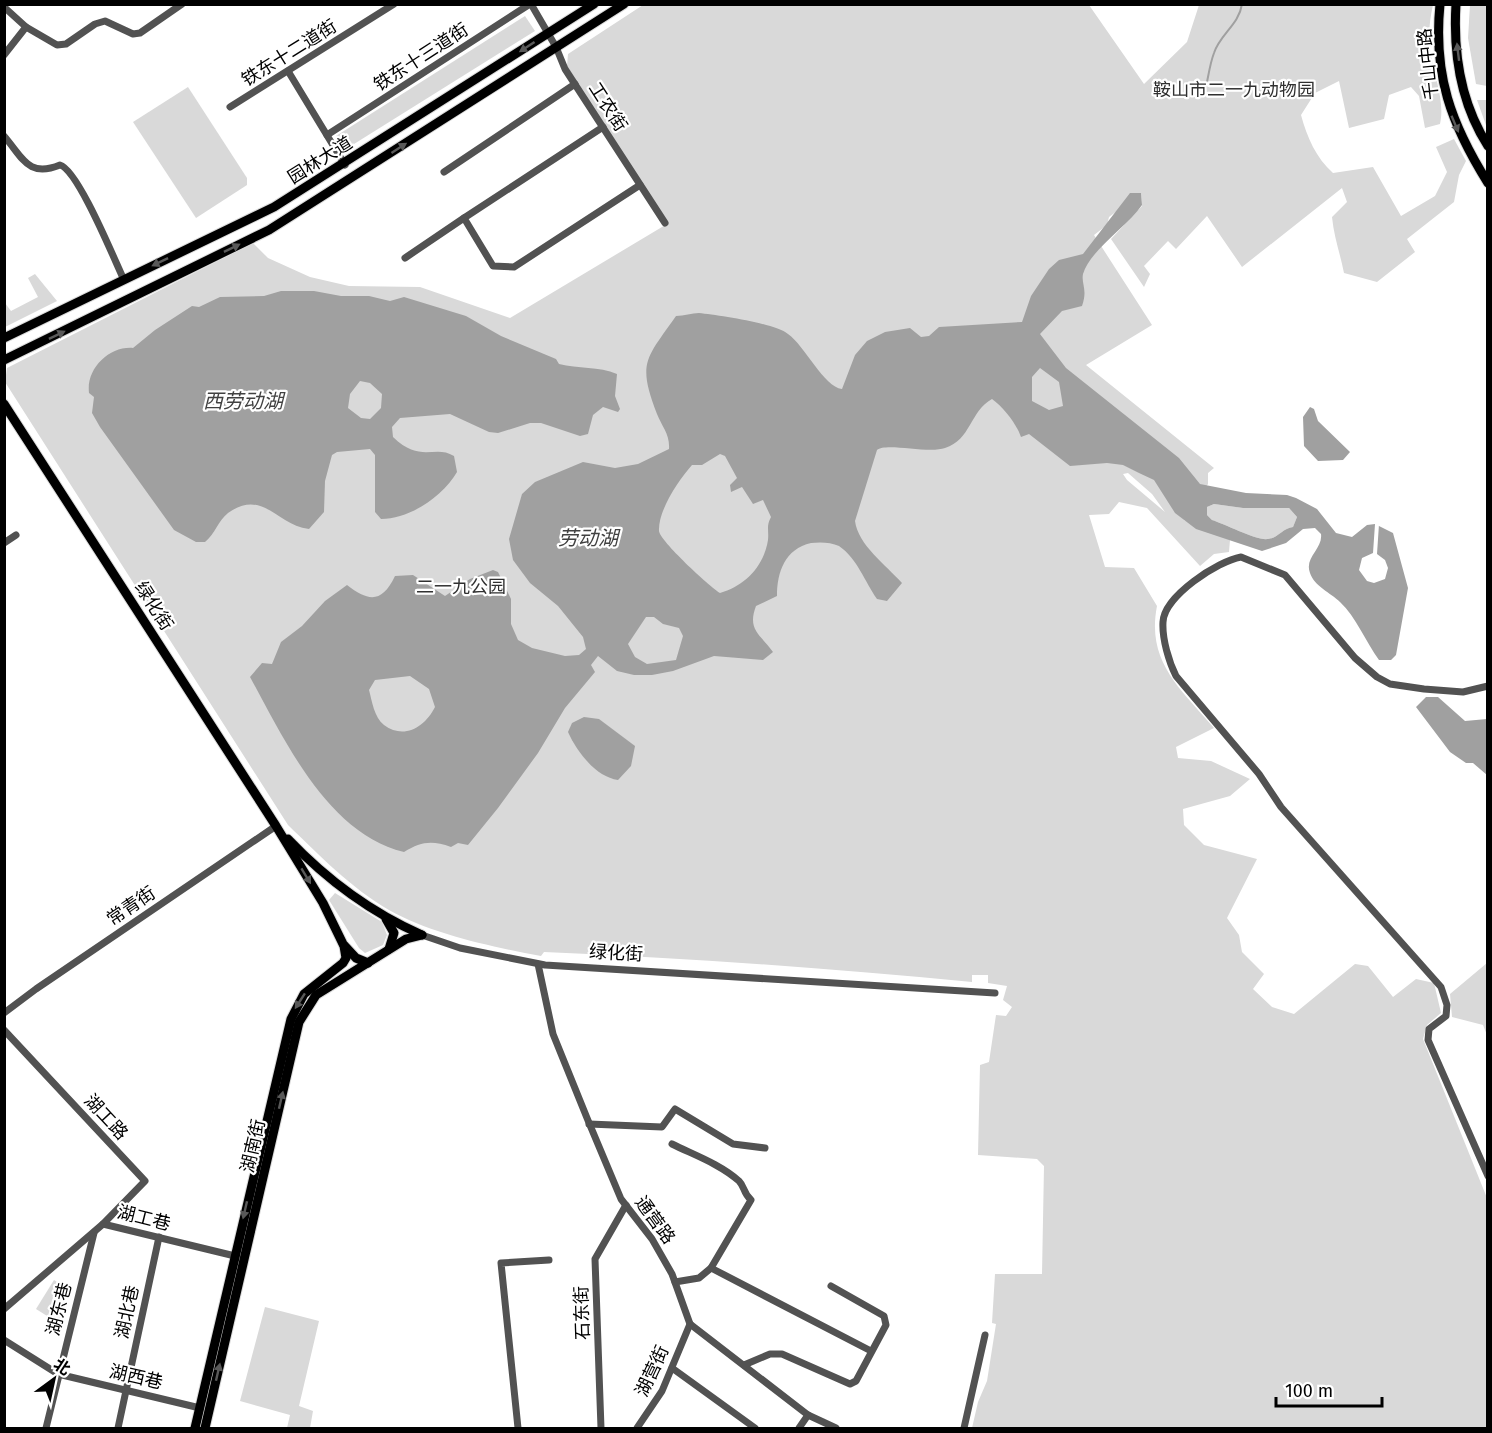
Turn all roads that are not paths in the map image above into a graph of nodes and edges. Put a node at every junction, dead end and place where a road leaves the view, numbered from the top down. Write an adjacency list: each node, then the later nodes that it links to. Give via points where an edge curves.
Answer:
1 (394, 4): 14 (street, 铁东十二道街)
2 (530, 4): 11 (street, 工农街); 18 (street, 铁东十三道街)
3 (594, 4): 10 (main road, 园林大道)
4 (624, 4): 12 (main road)
5 (1440, 4): 23 (main road, 千山中路, one-way to 23, via 1444,92 1454,124)
6 (1456, 4): 20 (main road, 千山中路, one-way to 6, via 1462,91)
7 (180, 5): 9 (street, via 140,33 133,34 105,21 66,44 57,45)
8 (4, 7): 9 (street)
9 (26, 27): 13 (street)
10 (559, 27): 11 (main road, 园林大道); 12 (street, via 554,35)
11 (549, 34): 12 (street, 工农街); 21 (main road, 园林大道, one-way to 21)
12 (556, 47): 15 (street, 工农街); 30 (main road, one-way to 12, via 269,230)
13 (4, 56)
14 (288, 71): 16 (street, 铁东十二道街); 18 (street)
15 (575, 84): 17 (street, 工农街); 22 (street)
16 (230, 107)
17 (603, 127): 24 (street, 工农街); 25 (street)
18 (327, 135): 21 (street)
19 (4, 136): 28 (street, via 34,168 46,171 60,165 68,169)
20 (1488, 146)
21 (345, 165): 28 (main road, 园林大道, one-way to 28, via 244,224)
22 (444, 172)
23 (1488, 183)
24 (640, 185): 25 (street, via 514,267 493,266); 26 (street, 工农街)
25 (464, 218): 27 (street)
26 (665, 223)
27 (405, 258)
28 (124, 280): 29 (main road, 园林大道)
29 (4, 338)
30 (4, 360)
31 (4, 404): 35 (main road, 绿化街)
32 (16, 535): 33 (street)
33 (4, 543)
34 (1488, 686): 50 (street, via 1463,692 1390,684 1355,658 1285,575 1241,557 1216,566 1185,590 1166,610 1162,622 1170,665 1176,676 1259,774 1281,807 1442,987 1446,1016 1429,1029 1428,1040)
35 (276, 826): 36 (main road, 绿化街, via 312,865); 37 (main road, 绿化街, one-way to 37); 45 (street, 常青街)
36 (341, 888): 37 (main road, via 330,886); 38 (main road, 绿化街)
37 (323, 903): 40 (main road, 绿化街)
38 (382, 915): 39 (main road, 绿化街); 41 (main road, via 394,933)
39 (422, 935): 41 (main road, 湖南街); 43 (street, 绿化街, via 460,948)
40 (343, 944): 42 (main road, 绿化街, via 356,958); 55 (main road, 湖南街, one-way to 55, via 343,963 309,988 294,1009)
41 (389, 949): 42 (main road, 湖南街)
42 (368, 963): 74 (main road, 湖南街, one-way to 42, via 299,1022 316,995)
43 (538, 964): 44 (street, 绿化街); 47 (street, 通营路, via 553,1034)
44 (995, 993)
45 (4, 1013)
46 (4, 1030): 52 (street, 湖工路, via 144,1181)
47 (589, 1124): 49 (street, via 662,1127 675,1109 733,1144); 51 (street, 通营路)
48 (672, 1144): 57 (street, via 726,1171 742,1184 744,1194 752,1200)
49 (765, 1148)
50 (1488, 1176)
51 (626, 1205): 58 (street, 通营路, via 652,1239); 76 (street, 石东街, via 595,1259)
52 (103, 1224): 53 (street, 湖工巷); 54 (street, 湖工巷)
53 (94, 1233): 60 (street, 湖工巷); 67 (street, 湖东巷)
54 (159, 1237): 55 (street, 湖工巷); 68 (street, 湖北巷)
55 (235, 1256): 69 (main road, 湖南街)
56 (549, 1260): 75 (street, via 501,1263)
57 (711, 1269): 58 (street, via 699,1278); 64 (street)
58 (675, 1282): 61 (street, 通营路)
59 (831, 1286): 64 (street, via 884,1316 886,1325)
60 (4, 1309)
61 (690, 1324): 65 (street); 66 (street, 湖营街)
62 (985, 1335): 81 (street)
63 (4, 1341): 67 (street, 湖西巷)
64 (871, 1351): 65 (street, via 856,1381 850,1384 782,1354 770,1354)
65 (744, 1365): 70 (street)
66 (672, 1368): 77 (street, 湖营街); 78 (street)
67 (58, 1374): 68 (street, 湖西巷); 71 (street, 湖东巷)
68 (126, 1391): 69 (street, 湖西巷); 72 (street, 湖北巷)
69 (200, 1408): 73 (main road, 湖南街)
70 (808, 1415): 79 (street); 80 (street)
71 (46, 1428)
72 (118, 1428)
73 (195, 1428)
74 (205, 1428)
75 (518, 1428)
76 (601, 1428)
77 (637, 1428)
78 (755, 1428)
79 (799, 1428)
80 (836, 1428)
81 (964, 1428)

